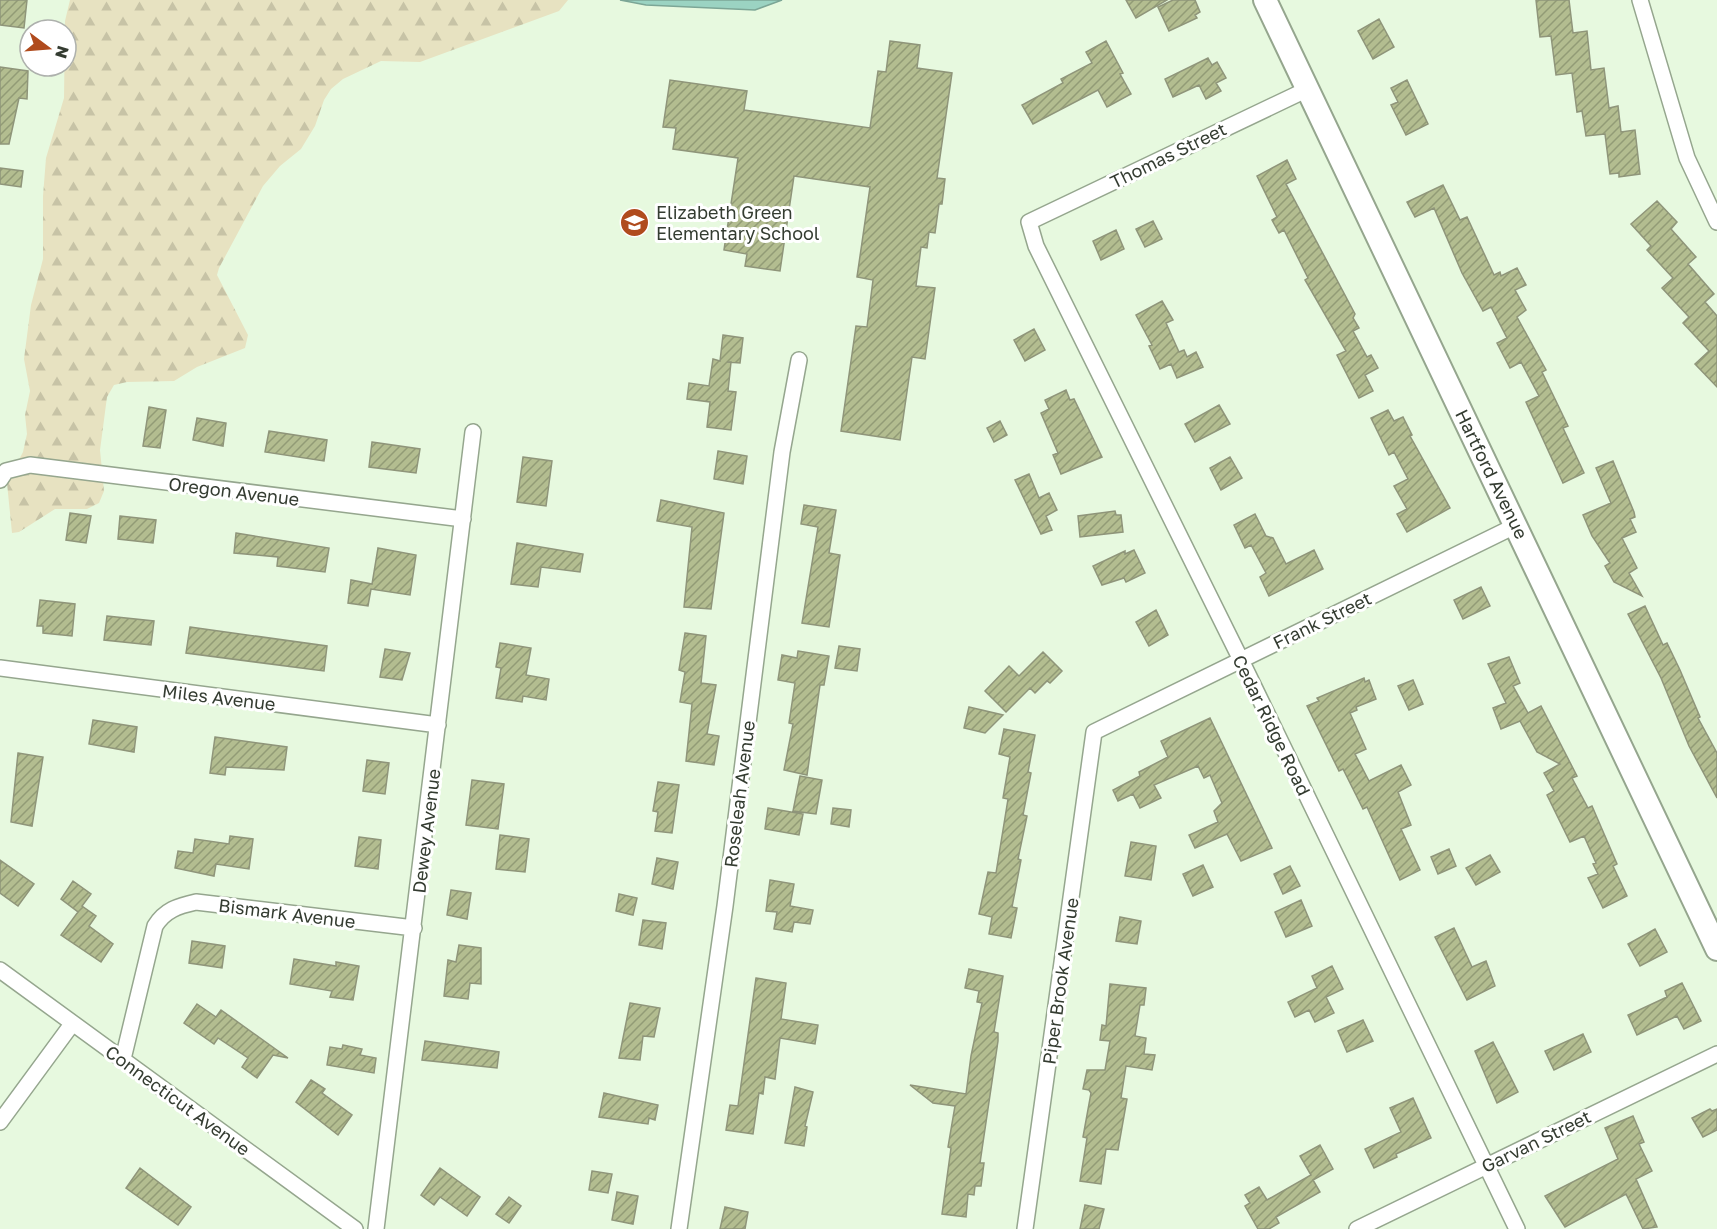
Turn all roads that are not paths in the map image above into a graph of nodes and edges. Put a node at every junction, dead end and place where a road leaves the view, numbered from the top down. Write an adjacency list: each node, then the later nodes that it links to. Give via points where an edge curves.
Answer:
1 (1264, 0): 3 (main road, Hartford Avenue)
2 (1640, 0): 5 (street, via 1687,158)
3 (1308, 89): 4 (street, Thomas Street); 10 (main road, Hartford Avenue)
4 (1029, 222): 11 (street, Cedar Ridge Road, via 1036,246)
5 (1717, 222)
6 (799, 360): 25 (street, Roseleah Avenue, via 782,452 725,906)
7 (473, 432): 9 (street, Dewey Avenue)
8 (3, 476): 9 (street, Oregon Avenue, via 30,465)
9 (463, 519): 13 (street, Dewey Avenue)
10 (1517, 525): 11 (street, Frank Street); 16 (main road, Hartford Avenue)
11 (1241, 660): 14 (street, Frank Street); 22 (street, Cedar Ridge Road)
12 (0, 668): 13 (street, Miles Avenue)
13 (438, 725): 15 (street, Dewey Avenue)
14 (1094, 732): 26 (street, Piper Brook Avenue)
15 (414, 928): 20 (street, Bismark Avenue, via 196,902 177,906 162,915 155,926); 24 (street, Dewey Avenue)
16 (1717, 949)
17 (0, 970): 18 (street, Connecticut Avenue)
18 (72, 1024): 20 (street, Connecticut Avenue); 21 (street)
19 (1717, 1054): 22 (street, Garvan Street)
20 (123, 1059): 23 (street, Connecticut Avenue)
21 (0, 1122)
22 (1485, 1165): 27 (street, Garvan Street); 28 (street, Cedar Ridge Road)
23 (355, 1229)
24 (376, 1229)
25 (679, 1229)
26 (1025, 1229)
27 (1357, 1229)
28 (1516, 1229)

